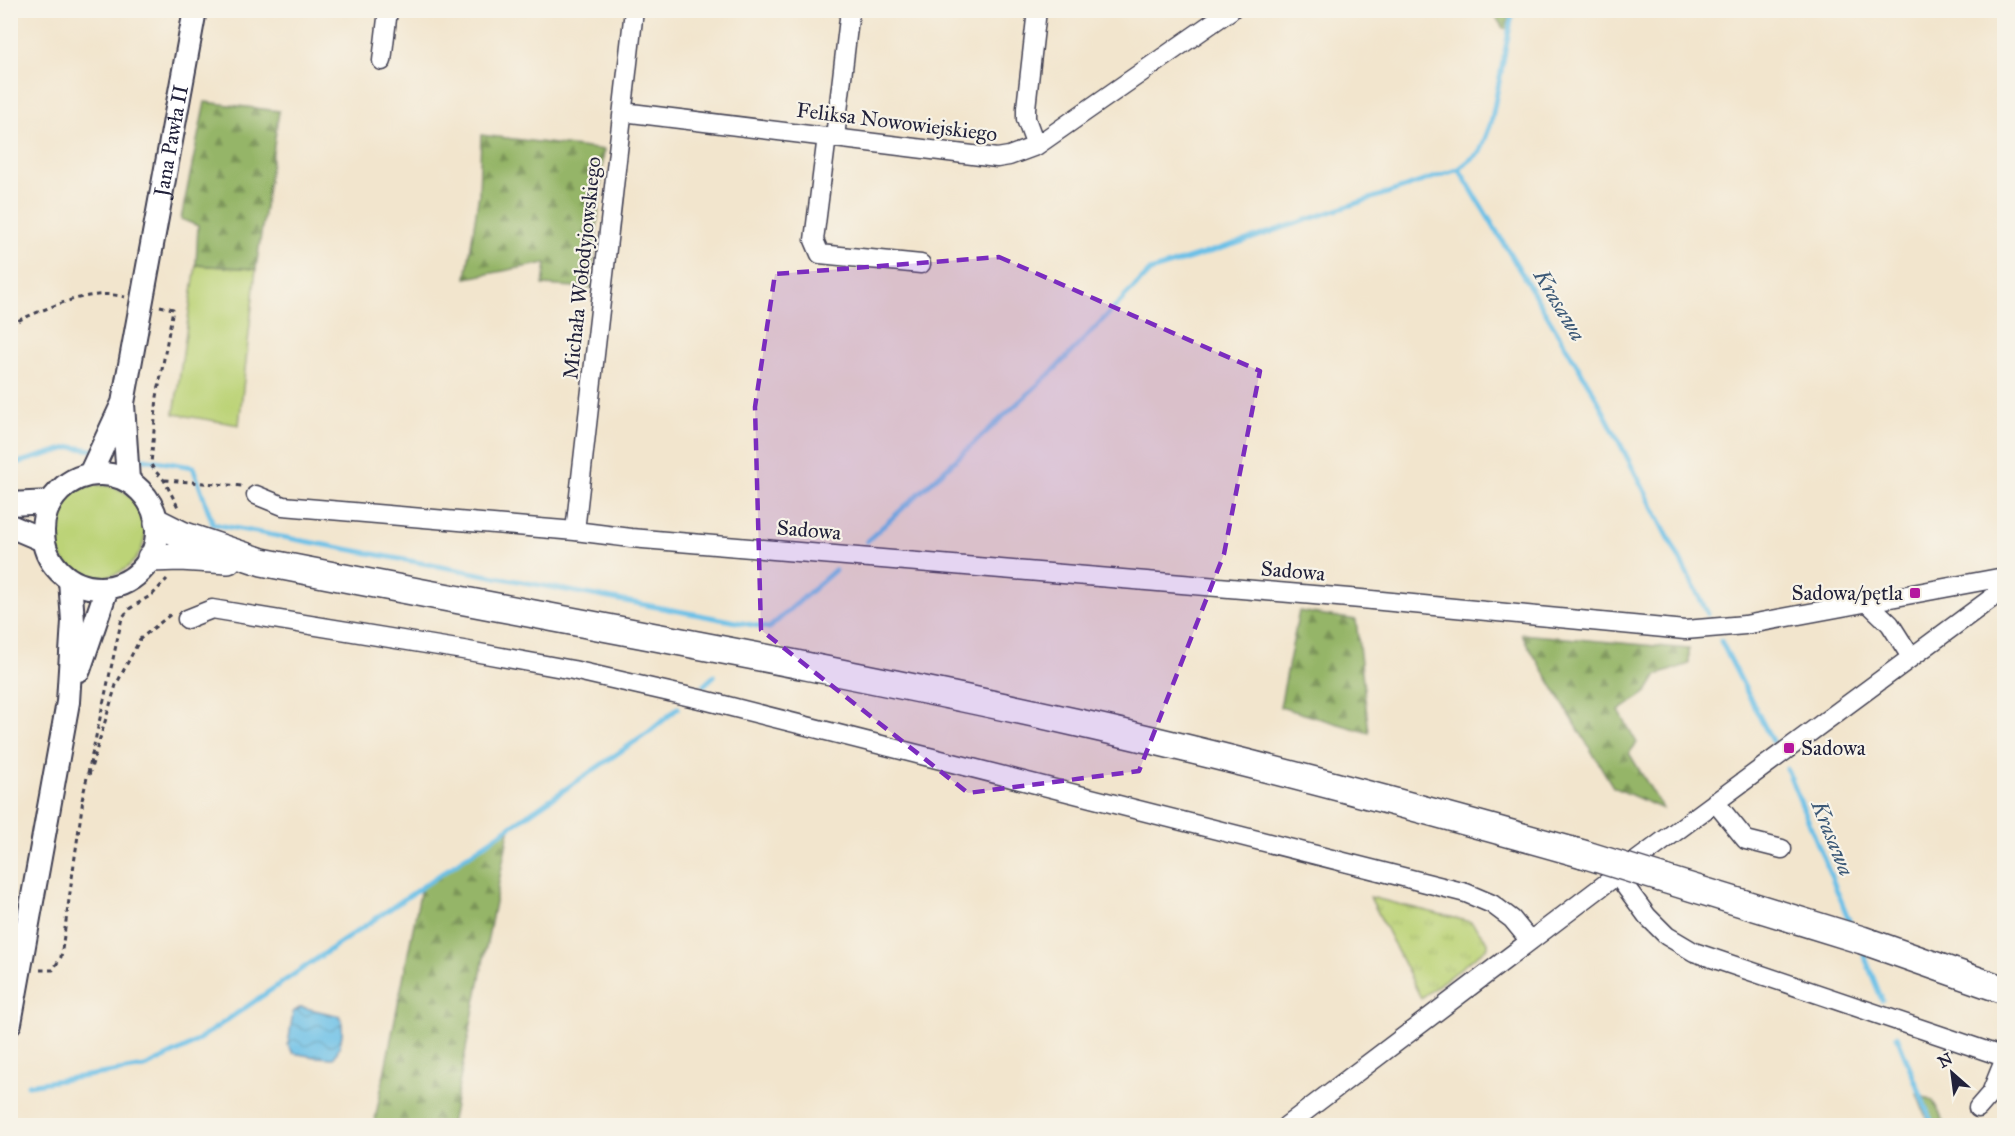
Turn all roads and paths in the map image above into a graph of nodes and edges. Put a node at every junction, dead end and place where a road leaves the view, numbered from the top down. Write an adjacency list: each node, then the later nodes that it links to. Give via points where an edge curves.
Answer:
1 (195, 10): 15 (main road, Jana Pawła II)
2 (388, 10): 7 (street)
3 (634, 10): 8 (street, Michała Wołodyjowskiego)
4 (850, 10): 9 (street)
5 (1037, 10): 10 (street, via 1026,108)
6 (1231, 10): 10 (street, Feliksa Nowowiejskiego)
7 (382, 61)
8 (623, 112): 9 (street, Feliksa Nowowiejskiego); 24 (street, Michała Wołodyjowskiego)
9 (831, 136): 10 (street, Feliksa Nowowiejskiego, via 997,158); 11 (street, via 814,240 820,254)
10 (1036, 146)
11 (921, 264)
12 (112, 293): 14 (path, via 69,300)
13 (173, 309): 18 (path, via 151,458 154,471)
14 (10, 324)
15 (123, 403): 16 (main road); 17 (main road)
16 (97, 459): 17 (main road, via 109,474); 20 (main road)
17 (128, 464): 22 (main road, via 153,506)
18 (164, 480): 19 (path, via 240,484); 26 (path, via 178,506)
19 (256, 495): 24 (street, Sadowa, via 283,506)
20 (50, 502): 21 (main road); 25 (main road)
21 (10, 504)
22 (158, 523): 26 (highway); 27 (main road)
23 (10, 526): 25 (main road)
24 (575, 531): 32 (street, Sadowa, via 1685,630 1745,625)
25 (43, 540): 29 (main road, via 57,569)
26 (181, 546): 27 (highway); 36 (path, via 179,567 122,618); 42 (highway, bridge, via 798,664 1082,724 1303,777 1582,854 1862,940)
27 (151, 558): 30 (main road, via 140,573)
28 (2004, 577): 32 (street, Sadowa)
29 (70, 580): 30 (main road, via 88,587); 35 (main road, via 73,621)
30 (107, 588): 35 (main road)
31 (2004, 589): 34 (street)
32 (1866, 601): 34 (street, via 1890,624)
33 (179, 617): 36 (path, via 140,639 116,685); 40 (street, via 212,609 551,666 716,703 1466,893 1492,904 1512,919)
34 (1911, 657): 37 (street)
35 (68, 702): 41 (main road)
36 (82, 800): 41 (path, via 61,957 53,970)
37 (1715, 802): 38 (street, via 1746,840); 39 (street)
38 (1782, 849)
39 (1617, 875): 40 (street); 45 (street, via 1667,936 1694,952)
40 (1530, 941): 47 (street)
41 (21, 969): 43 (main road)
42 (2004, 990)
43 (13, 996): 44 (main road)
44 (10, 1023)
45 (2004, 1059): 46 (street, via 1991,1093)
46 (1978, 1108)
47 (1286, 1125)

